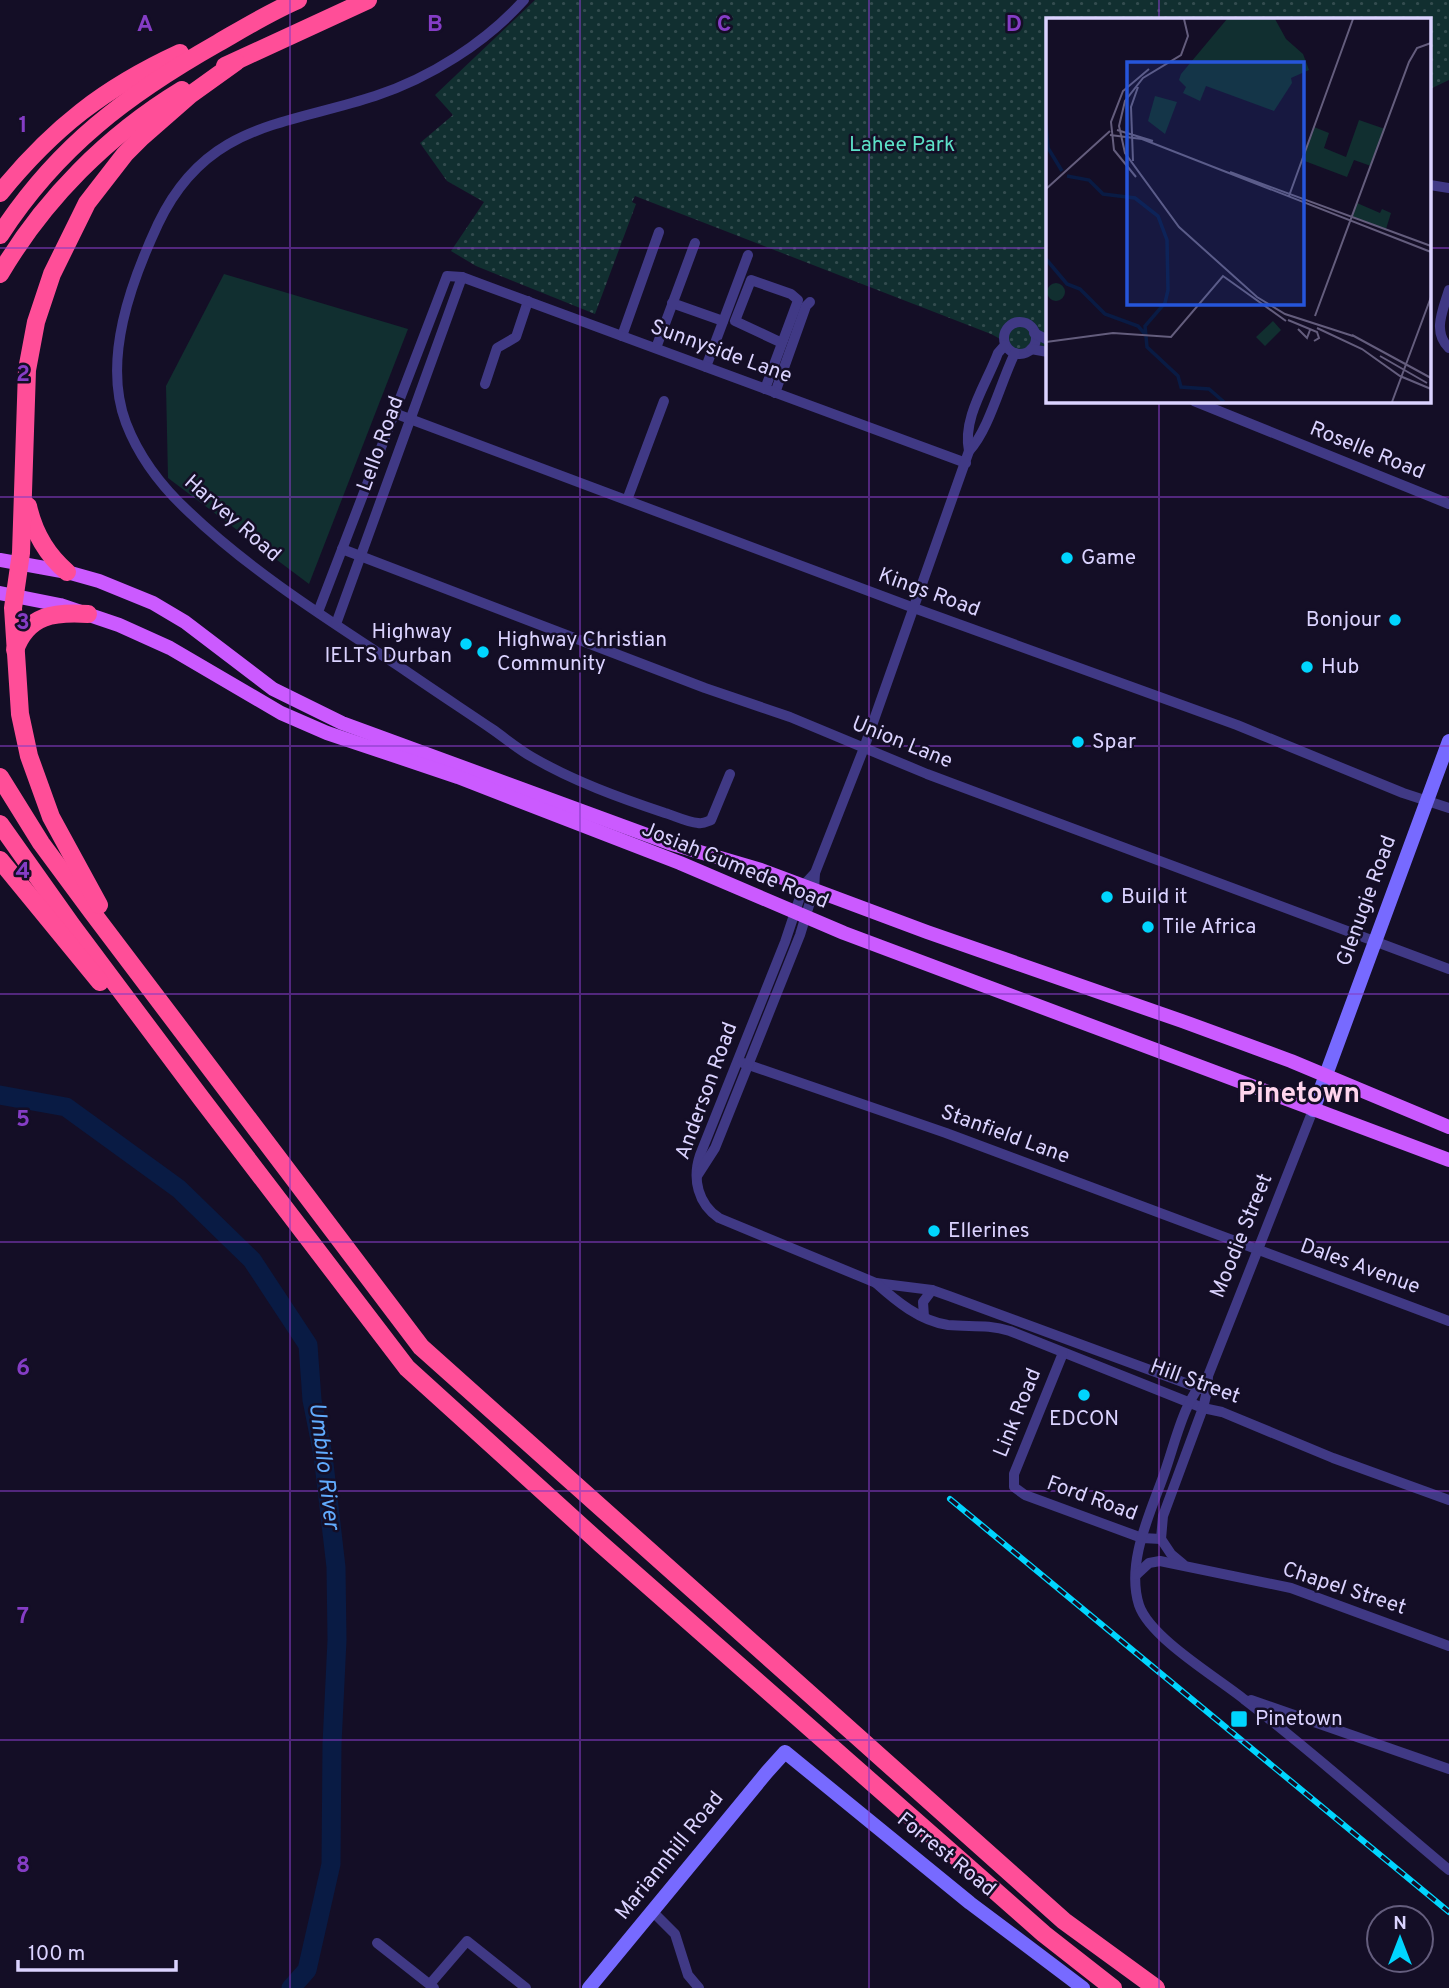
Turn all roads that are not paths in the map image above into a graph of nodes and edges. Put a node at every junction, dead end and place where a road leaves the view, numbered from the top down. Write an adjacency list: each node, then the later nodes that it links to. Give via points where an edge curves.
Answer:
1 (298, 0): 4 (highway)
2 (368, 0): 5 (highway)
3 (524, 0): 48 (street, Harvey Road, via 439,68 376,96 266,126 212,155 188,178 160,219 136,281 122,335 117,384 135,444 191,514)
4 (277, 9): 6 (highway, via 155,65 98,97 42,144); 8 (highway, via 182,63 107,114 53,165)
5 (236, 62): 11 (highway, via 161,103 110,142 45,209); 38 (highway, via 142,137 94,193 75,226 51,274 36,322 27,370)
6 (0, 193)
7 (659, 232): 20 (street)
8 (0, 234)
9 (695, 243): 17 (street)
10 (748, 255): 18 (street)
11 (0, 274)
12 (447, 276): 13 (street, Sunnyside Lane); 34 (street, Lello Road)
13 (462, 277): 15 (street, Sunnyside Lane); 35 (street, Lello Road)
14 (1449, 290): 24 (street, via 1440,320)
15 (528, 301): 20 (street, Sunnyside Lane); 30 (street, via 519,332 497,348)
16 (810, 302): 31 (street)
17 (672, 303): 18 (street); 25 (street)
18 (723, 321): 29 (street)
19 (1034, 333): 21 (street); 23 (street, via 1024,324 1013,324 1004,334); 26 (street)
20 (622, 335): 25 (street, Sunnyside Lane)
21 (1046, 339)
22 (782, 343): 22 (street, via 797,298 751,280 735,321); 31 (street)
23 (1005, 345): 28 (street); 36 (street, Anderson Road, via 970,424 966,437)
24 (1445, 345)
25 (656, 348): 29 (street, Sunnyside Lane)
26 (1031, 349): 27 (street); 28 (street)
27 (1046, 352)
28 (1015, 353): 36 (street, Anderson Road, via 982,434)
29 (706, 367): 31 (street, Sunnyside Lane)
30 (485, 384)
31 (770, 391): 37 (street, Sunnyside Lane)
32 (664, 401): 39 (street)
33 (1199, 402): 40 (street, Roselle Road)
34 (394, 413): 35 (street, Kings Road); 41 (street, Lello Road)
35 (411, 419): 39 (street, Kings Road); 42 (street, Lello Road)
36 (970, 451): 37 (street, Anderson Road)
37 (966, 463): 47 (street, Anderson Road)
38 (25, 478): 44 (highway); 45 (highway, via 33,526 48,554)
39 (627, 500): 47 (street, Kings Road)
40 (1449, 504)
41 (342, 549): 42 (street, Union Lane); 48 (street, Lello Road)
42 (360, 557): 50 (street, Lello Road); 53 (street, Union Lane)
43 (0, 560): 44 (main road, Josiah Gumede Road)
44 (20, 562): 45 (main road, Josiah Gumede Road); 46 (highway)
45 (67, 572): 60 (main road, Josiah Gumede Road, via 153,603 273,689 342,723 669,843)
46 (7, 594): 49 (main road, Josiah Gumede Road); 51 (highway)
47 (914, 608): 53 (street, Anderson Road); 56 (street, Kings Road, via 1237,725)
48 (318, 612): 50 (street, Harvey Road)
49 (88, 614): 51 (highway, via 42,617); 61 (main road, Josiah Gumede Road, via 170,648 281,713 318,729 458,777)
50 (336, 624): 54 (street, Harvey Road, via 531,757 634,803 707,822 716,813)
51 (15, 650): 70 (highway, via 23,734 51,817 103,914)
52 (1449, 741): 56 (street, Glenugie Road)
53 (864, 748): 60 (street, Anderson Road); 62 (street, Union Lane)
54 (730, 775)
55 (0, 777): 70 (highway, via 41,843)
56 (1426, 801): 57 (street, Kings Road); 62 (street, Glenugie Road)
57 (1449, 808)
58 (0, 824): 67 (highway)
59 (0, 860): 67 (highway, via 154,1050)
60 (809, 887): 61 (street, Anderson Road); 66 (main road, Josiah Gumede Road)
61 (800, 915): 64 (street, Anderson Road); 65 (street, Anderson Road); 68 (main road, Josiah Gumede Road)
62 (1374, 943): 63 (street, Union Lane); 66 (street, Glenugie Road)
63 (1449, 969)
64 (737, 1060): 65 (street, Stanfield Lane); 72 (street, Anderson Road, via 700,1155)
65 (748, 1065): 72 (street, Anderson Road, via 715,1148); 73 (street, Stanfield Lane)
66 (1325, 1075): 68 (street, Glenugie Road); 69 (main road, Josiah Gumede Road)
67 (201, 1098): 102 (highway, via 407,1368 1044,1934)
68 (1313, 1110): 71 (main road, Josiah Gumede Road); 73 (street, Moodie Street)
69 (1449, 1128)
70 (263, 1140): 103 (highway, via 432,1358 1064,1921)
71 (1449, 1160)
72 (696, 1177): 74 (street, Hill Street, via 706,1208 719,1219)
73 (1258, 1249): 77 (street, Dales Avenue); 79 (street, Moodie Street)
74 (876, 1283): 75 (street, Hill Street); 76 (street, Hill Street)
75 (932, 1290): 76 (street, via 923,1302); 79 (street, Hill Street)
76 (924, 1317): 78 (street, Hill Street, via 947,1324 991,1325)
77 (1449, 1321)
78 (1063, 1353): 80 (street, Hill Street); 82 (street, Link Road, via 1014,1474)
79 (1202, 1389): 80 (street, Moodie Street); 81 (street)
80 (1191, 1402): 81 (street, Hill Street); 84 (street, Moodie Street)
81 (1203, 1408): 83 (street, Hill Street); 85 (street, via 1163,1516)
82 (1014, 1487): 84 (street, Ford Road, via 1026,1496)
83 (1449, 1500)
84 (1142, 1538): 85 (street, Ford Road); 87 (street, Moodie Street)
85 (1161, 1539): 86 (street)
86 (1183, 1564): 87 (street, Chapel Street, via 1154,1562); 88 (street, Chapel Street, via 1291,1588)
87 (1136, 1576): 89 (street, Moodie Street, via 1140,1608 1151,1623 1171,1644)
88 (1449, 1646)
89 (1243, 1698): 91 (street); 94 (street)
90 (785, 1752): 92 (street, Forrest Road); 93 (street, Mariannhill Road)
91 (1449, 1769)
92 (809, 1771): 93 (street); 101 (street, Forrest Road, via 970,1903)
93 (766, 1772): 95 (street, Mariannhill Road)
94 (1449, 1870)
95 (652, 1910): 99 (street, Mariannhill Road); 100 (street, via 675,1934 688,1975)
96 (377, 1943): 97 (street)
97 (433, 1986): 98 (street, via 467,1941)
98 (526, 1988)
99 (589, 1988)
100 (699, 1988)
101 (1083, 1988)
102 (1113, 1988)
103 (1156, 1988)

